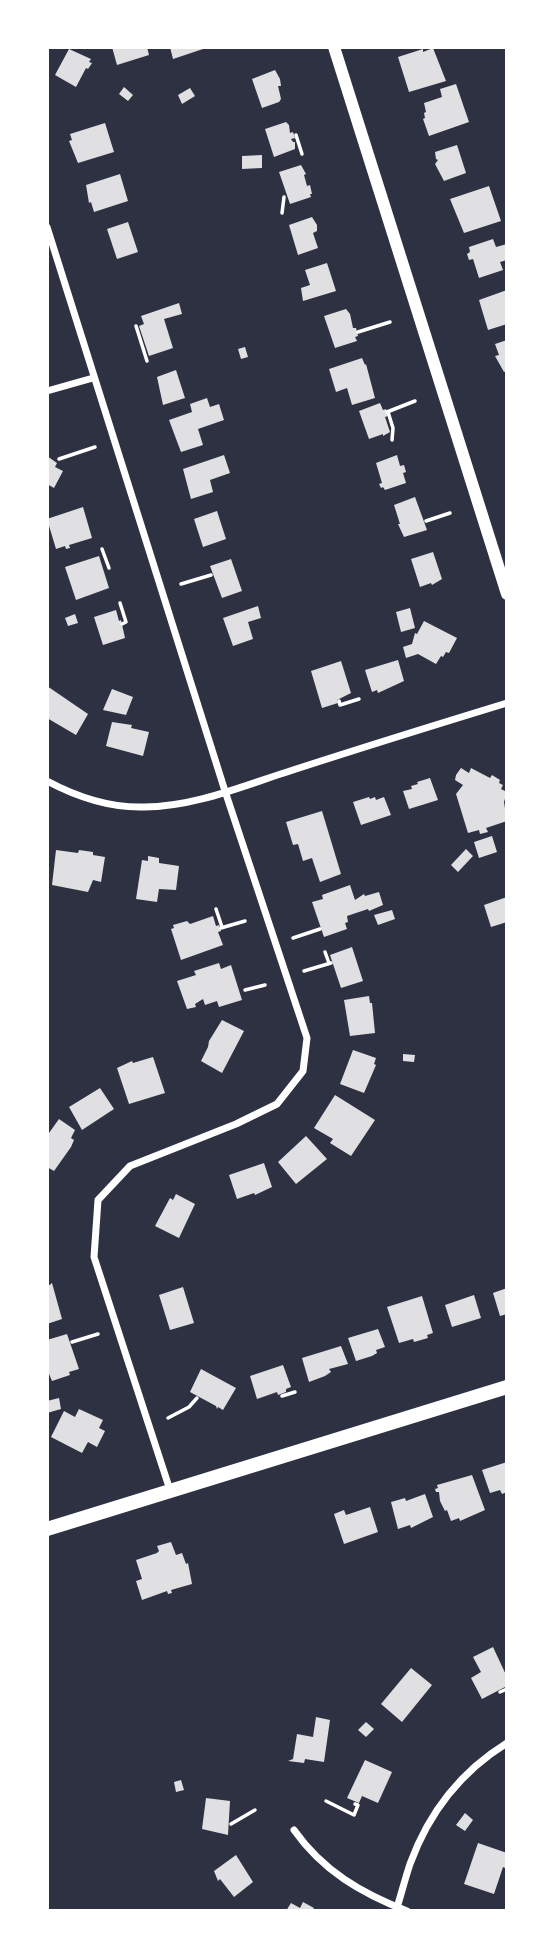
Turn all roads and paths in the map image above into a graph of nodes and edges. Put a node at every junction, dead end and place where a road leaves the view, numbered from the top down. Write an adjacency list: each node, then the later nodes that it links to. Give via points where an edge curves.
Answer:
1 (334, 47): 23 (street)
2 (296, 135): 3 (path)
3 (302, 154)
4 (284, 197): 5 (path)
5 (282, 213)
6 (47, 227): 11 (street)
7 (390, 323): 9 (path)
8 (136, 326): 10 (path)
9 (358, 332)
10 (147, 361)
11 (93, 378): 12 (street); 30 (street)
12 (47, 391)
13 (415, 401): 14 (path, via 388,412)
14 (392, 440)
15 (95, 447): 16 (path)
16 (59, 459)
17 (450, 513): 18 (path)
18 (426, 521)
19 (102, 549): 20 (path)
20 (109, 568)
21 (211, 575): 22 (path)
22 (181, 584)
23 (507, 594)
24 (120, 603): 25 (path, via 126,622)
25 (122, 624)
26 (359, 698): 27 (path, via 340,705)
27 (339, 701)
28 (507, 703): 30 (street)
29 (47, 781): 30 (street, via 88,798 128,807 168,806)
30 (225, 791): 46 (street, via 307,1038 303,1071 277,1104 130,1166 98,1200 94,1257)
31 (216, 909): 32 (path, via 222,928)
32 (245, 920)
33 (320, 929): 34 (path)
34 (293, 938)
35 (325, 952): 36 (path, via 330,963)
36 (304, 971)
37 (265, 985): 38 (path)
38 (245, 990)
39 (98, 1334): 40 (path)
40 (72, 1342)
41 (507, 1387): 46 (main road)
42 (295, 1392): 43 (path)
43 (282, 1396)
44 (197, 1398): 45 (path)
45 (168, 1419)
46 (170, 1490): 47 (main road)
47 (47, 1529)
48 (507, 1689): 49 (path)
49 (500, 1692)
50 (507, 1743): 56 (street, via 468,1770 435,1811 410,1864)
51 (326, 1801): 52 (path, via 354,1815)
52 (355, 1804)
53 (255, 1810): 54 (path)
54 (231, 1824)
55 (294, 1830): 56 (street, via 337,1876)
56 (397, 1909): 57 (street)
57 (407, 1911)

